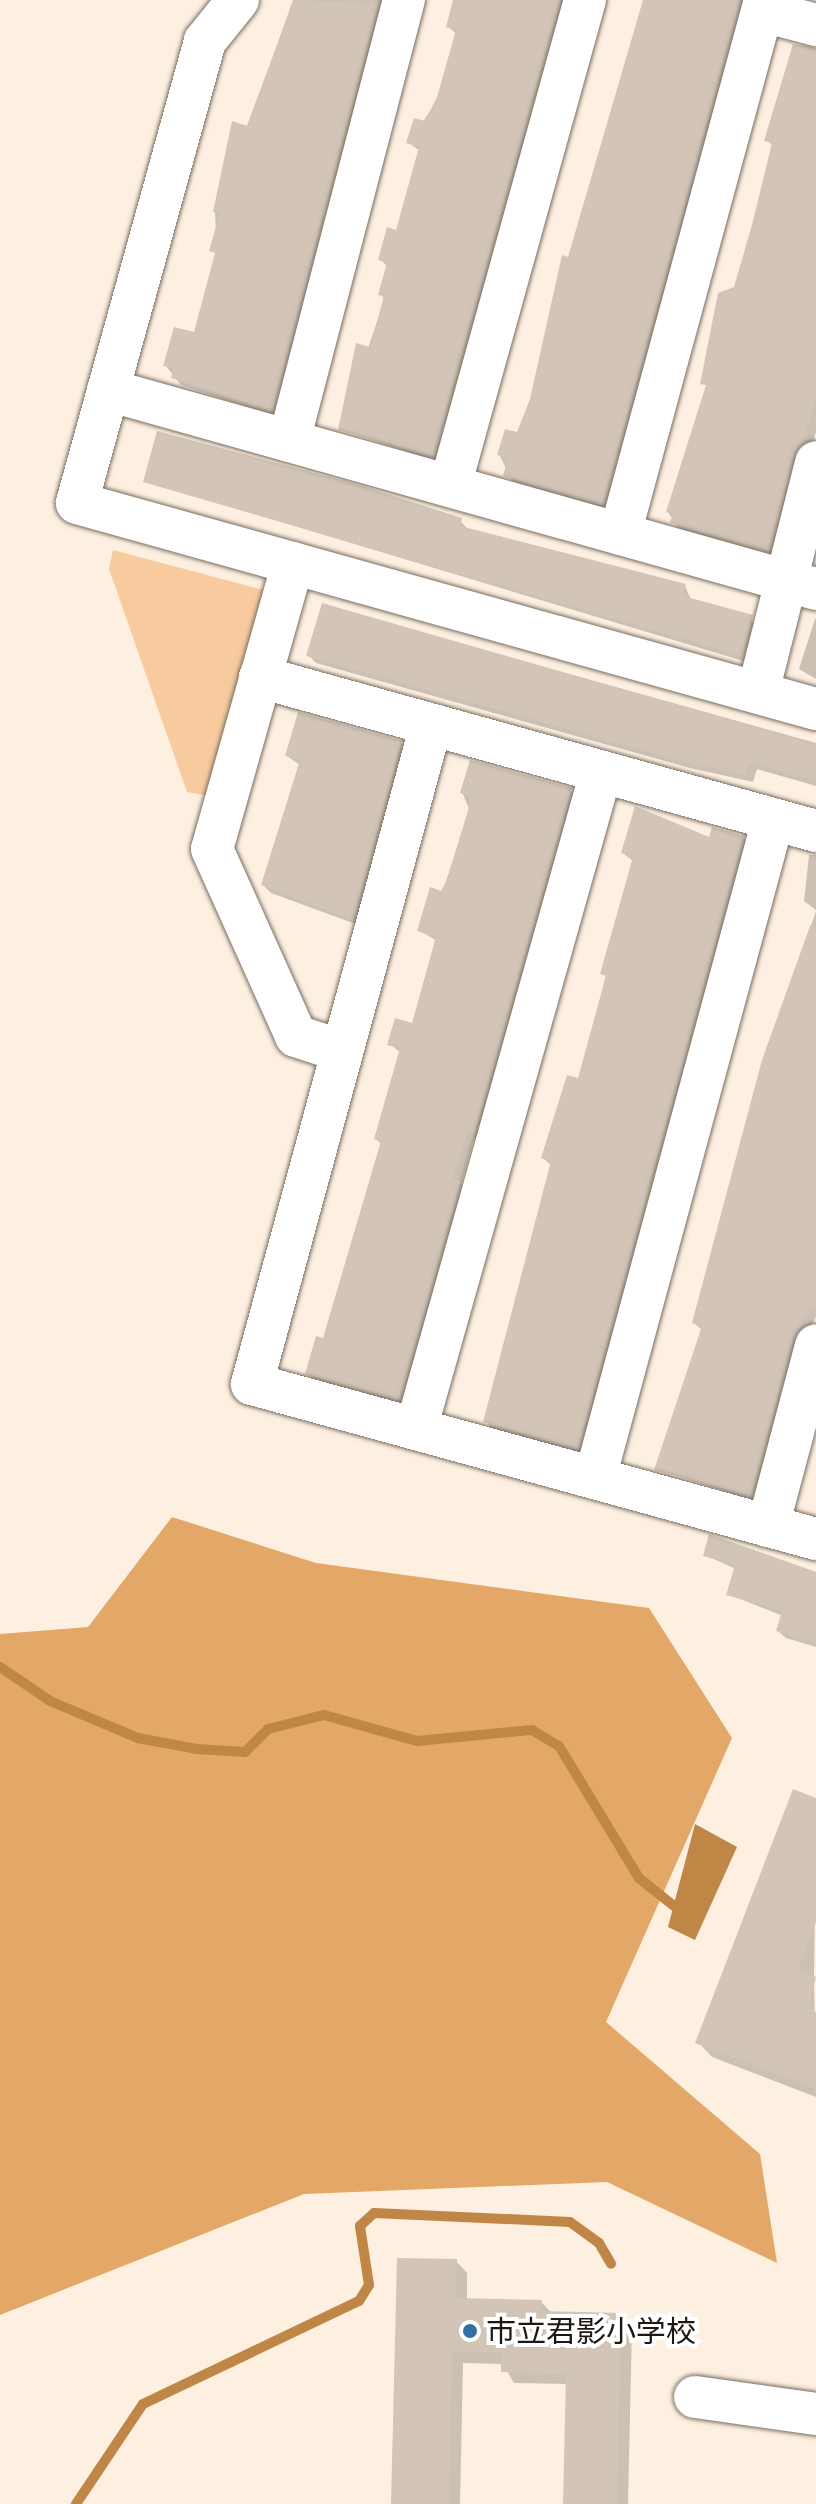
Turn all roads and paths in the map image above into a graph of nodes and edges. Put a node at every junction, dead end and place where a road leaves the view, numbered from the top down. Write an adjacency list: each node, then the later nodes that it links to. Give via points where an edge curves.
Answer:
1 (238, 0): 6 (street, via 205,41)
2 (404, 0): 7 (street)
3 (585, 0): 9 (street)
4 (764, 5): 5 (street); 10 (street)
5 (816, 25)
6 (108, 390): 7 (street); 11 (street, via 77,503)
7 (289, 441): 9 (street)
8 (816, 462): 12 (street)
9 (450, 486): 10 (street)
10 (620, 534): 12 (street)
11 (293, 563): 13 (street); 14 (street)
12 (800, 585): 14 (street)
13 (260, 677): 16 (street); 20 (street, via 212,849 296,1036)
14 (758, 692): 15 (street)
15 (816, 709)
16 (431, 725): 17 (street); 20 (street)
17 (601, 772): 18 (street); 22 (street)
18 (773, 820): 19 (street); 23 (street)
19 (816, 831)
20 (342, 1051): 22 (street, via 252,1384)
21 (816, 1345): 24 (street)
22 (416, 1429): 23 (street)
23 (595, 1478): 24 (street)
24 (768, 1526): 25 (street)
25 (816, 1539)
26 (695, 2397): 27 (street)
27 (816, 2414)

